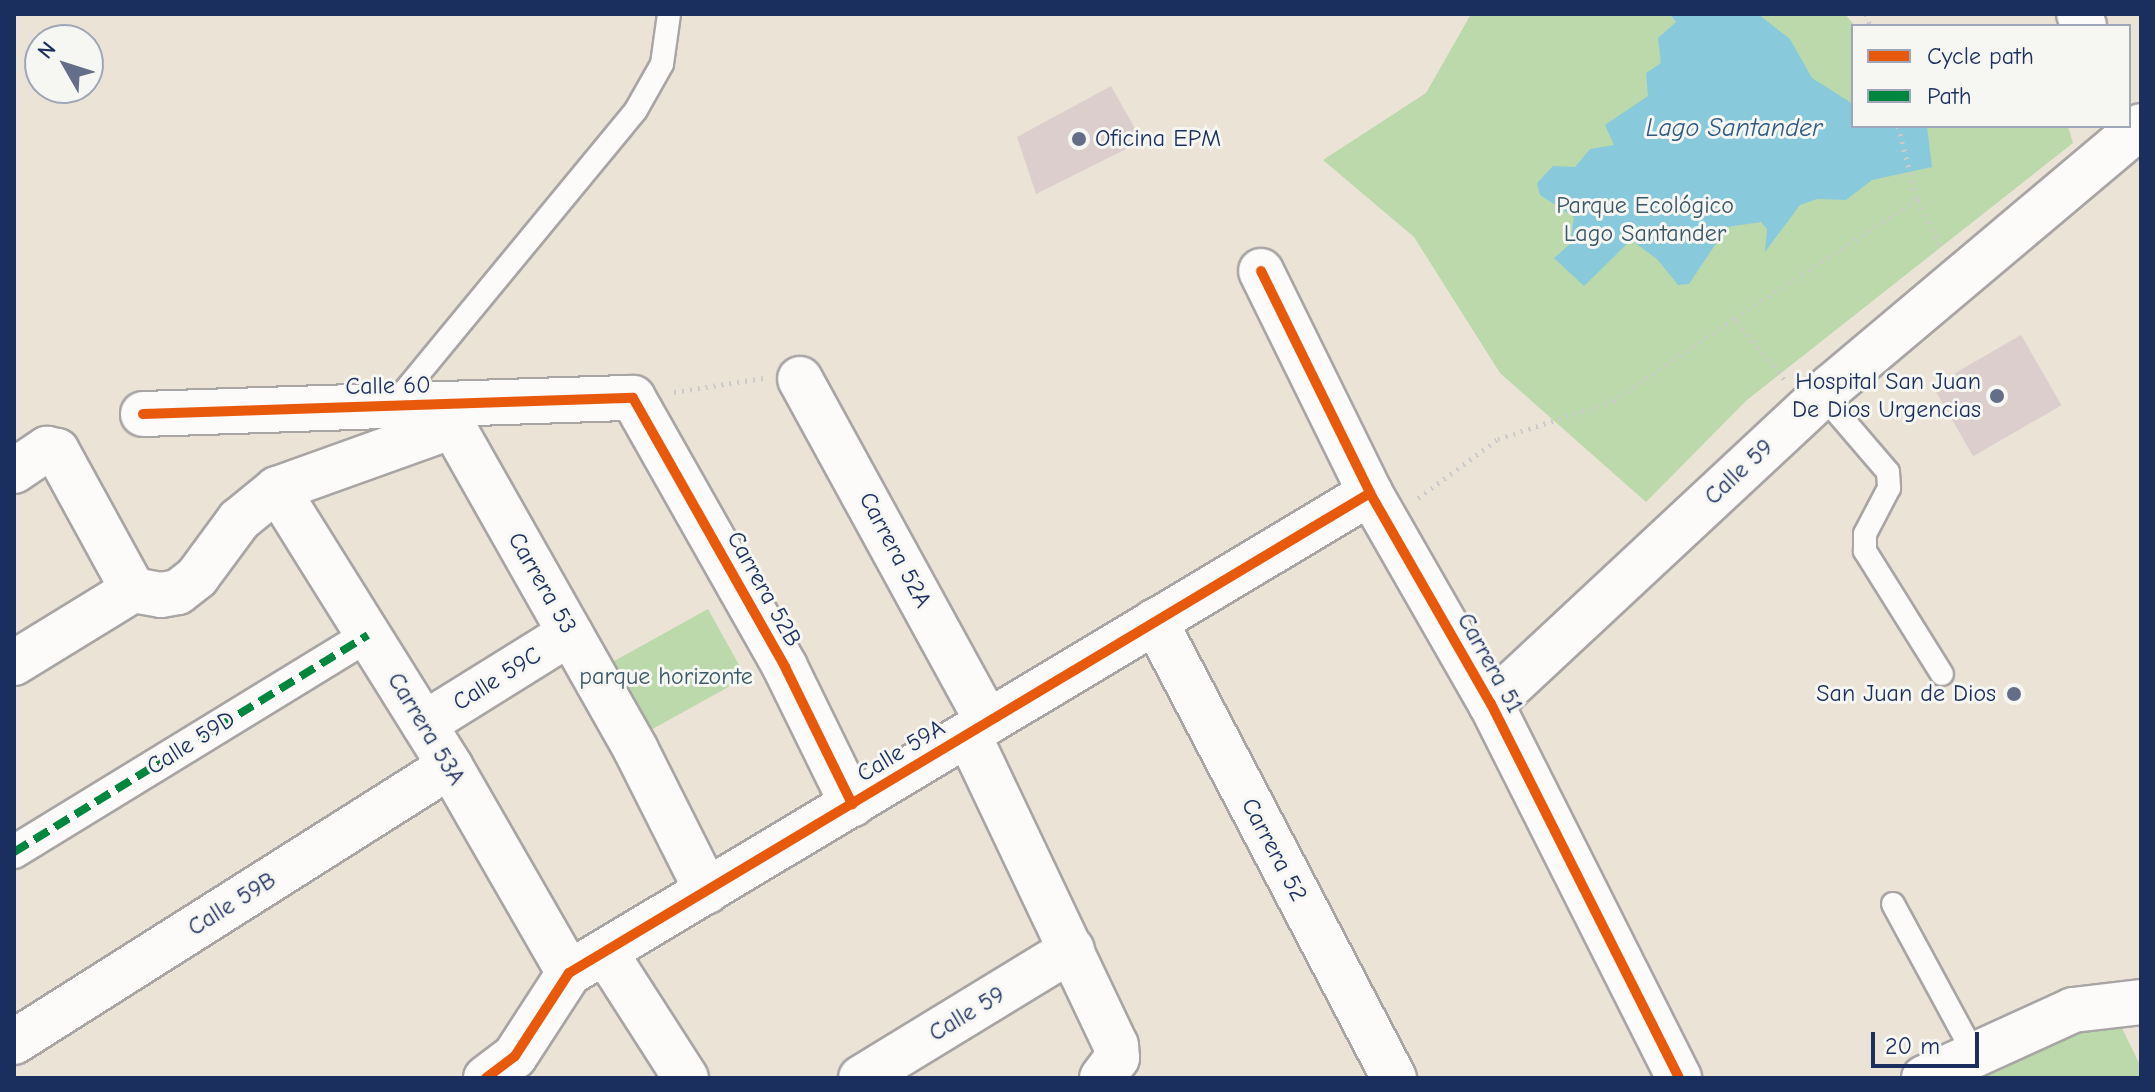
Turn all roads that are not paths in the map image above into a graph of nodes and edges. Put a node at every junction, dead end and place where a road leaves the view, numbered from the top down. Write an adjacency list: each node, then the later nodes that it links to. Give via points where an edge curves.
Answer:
1 (669, 14): 7 (lane, via 662,64 636,110)
2 (2132, 139): 6 (street, Calle 59)
3 (1261, 271): 12 (street, Carrera 51)
4 (800, 379): 21 (street, Carrera 52A)
5 (633, 398): 9 (street, Calle 60); 23 (street, Carrera 52B, via 785,667)
6 (1814, 402): 18 (lane, via 1888,472 1889,488 1865,534 1865,551); 19 (street, Calle 59)
7 (393, 405): 8 (street, Calle 60); 9 (street, Calle 60)
8 (143, 414)
9 (447, 415): 11 (street); 15 (street, Carrera 53)
10 (14, 471): 13 (street, via 47,449 57,451)
11 (277, 489): 13 (street, via 239,520 197,577 178,592); 16 (street, Carrera 53A)
12 (1379, 507): 14 (street, Calle 59A); 19 (street, Carrera 51)
13 (133, 590): 17 (street)
14 (1155, 621): 21 (street, Calle 59A); 36 (street, Carrera 52)
15 (570, 633): 20 (street, Calle 59C); 25 (street, Carrera 53)
16 (368, 635): 20 (street, Carrera 53A); 24 (street, Calle 59D)
17 (14, 663)
18 (1942, 674)
19 (1491, 704): 37 (street, Carrera 51)
20 (424, 724): 22 (street, Carrera 53A)
21 (978, 728): 23 (street, Calle 59A); 27 (street, Carrera 52A)
22 (450, 766): 28 (street, Carrera 53A); 30 (street, Calle 59B)
23 (852, 804): 25 (street, Calle 59A)
24 (14, 852)
25 (707, 891): 28 (street, Calle 59A)
26 (1893, 904): 31 (lane)
27 (1072, 949): 32 (street, Carrera 52A); 35 (street, Calle 59)
28 (587, 963): 33 (street, Calle 59A, via 515,1056); 34 (street)
29 (2141, 1002): 31 (street, via 2073,1010)
30 (14, 1042)
31 (1974, 1054): 38 (street)
32 (1110, 1068)
33 (486, 1078)
34 (686, 1078)
35 (861, 1078)
36 (1394, 1078)
37 (1679, 1078)
38 (1924, 1078)

